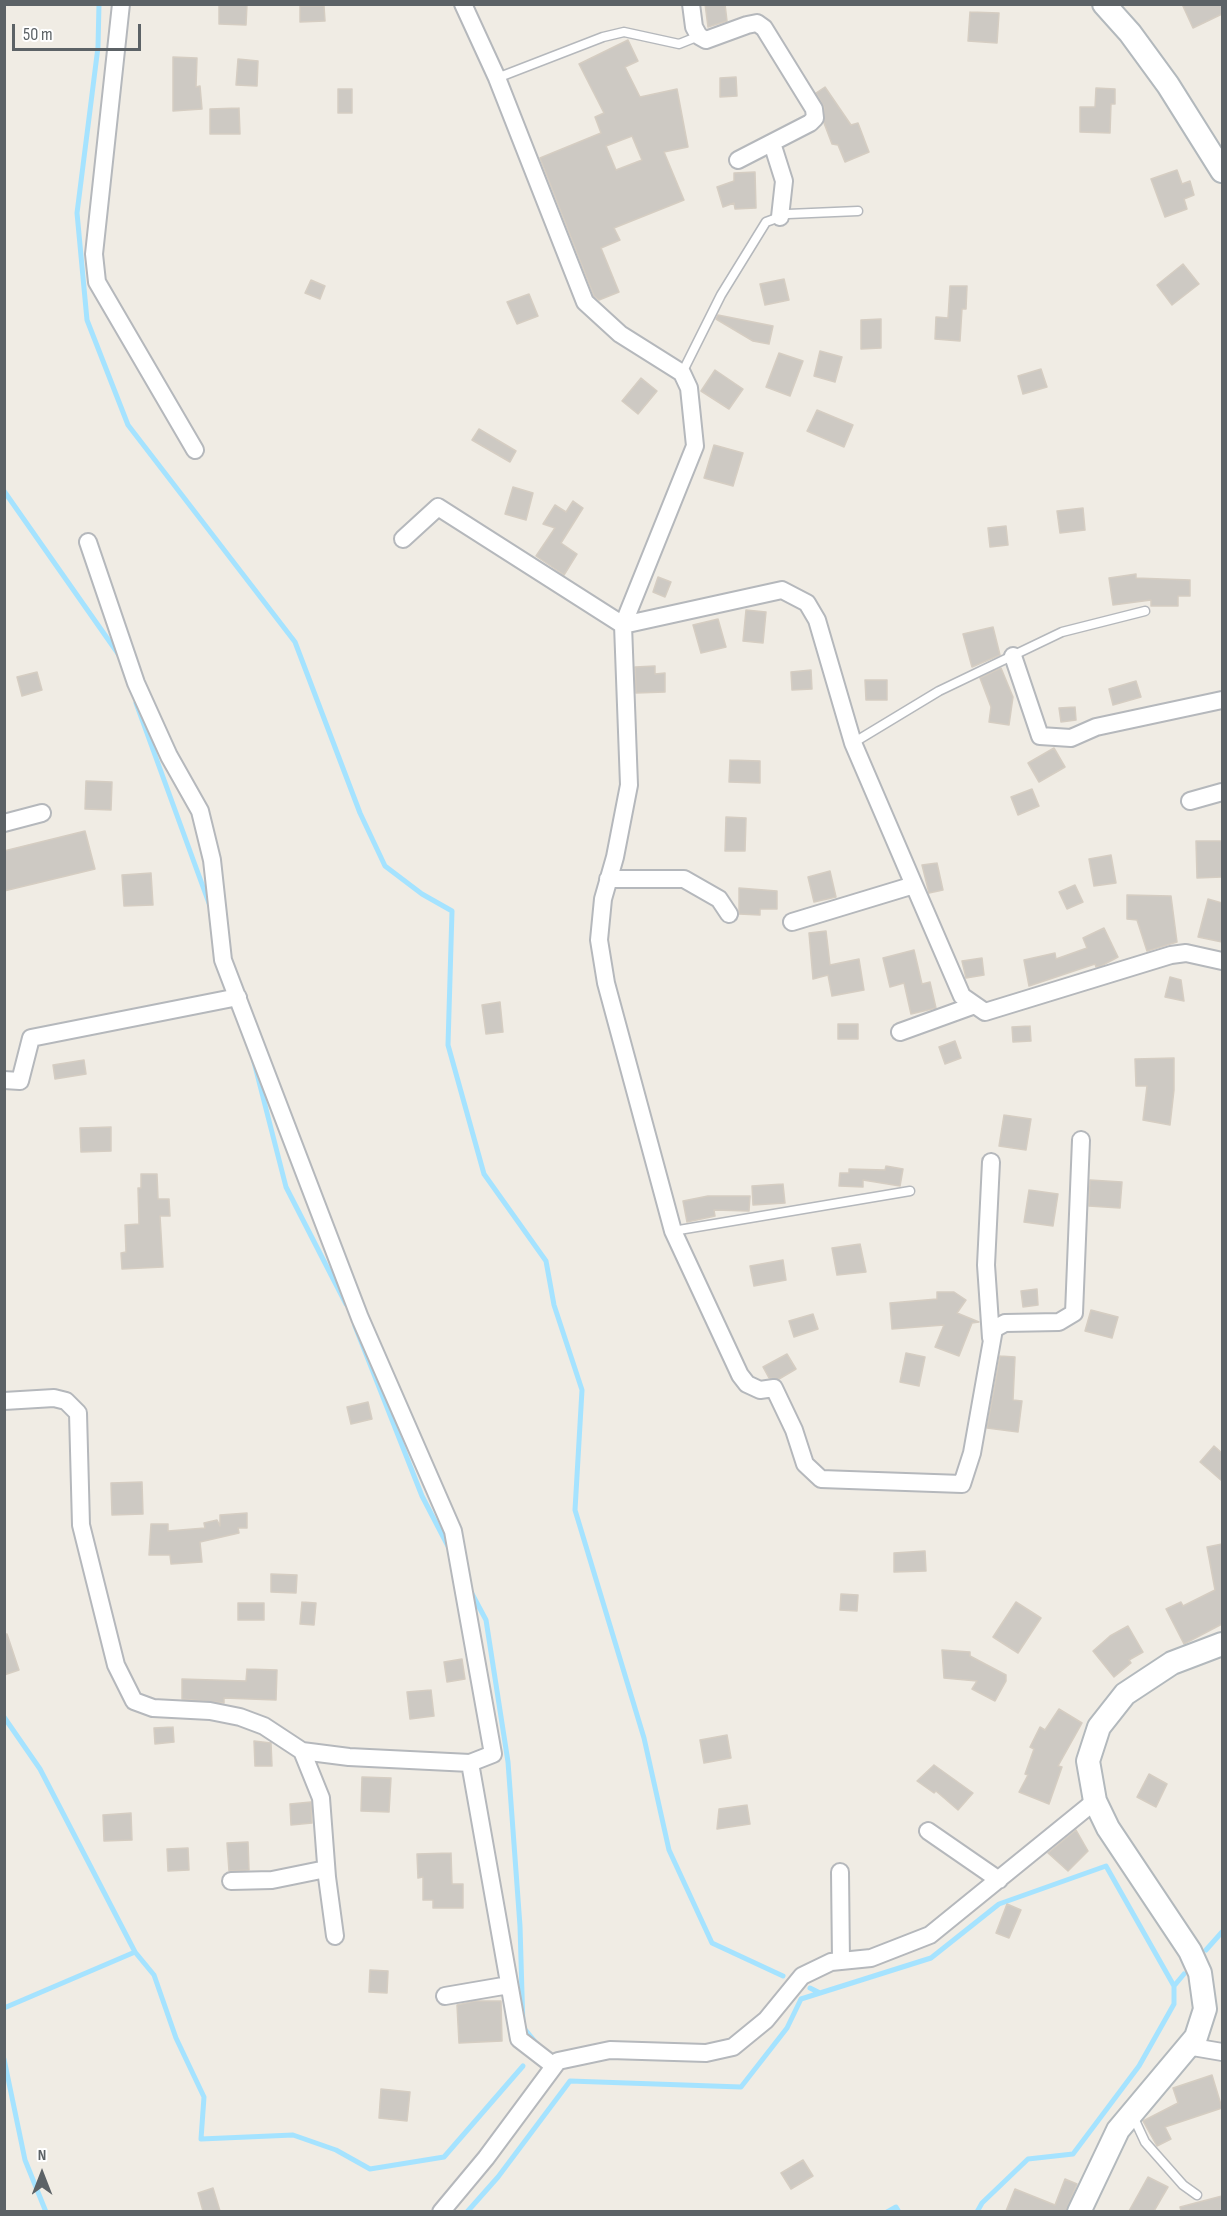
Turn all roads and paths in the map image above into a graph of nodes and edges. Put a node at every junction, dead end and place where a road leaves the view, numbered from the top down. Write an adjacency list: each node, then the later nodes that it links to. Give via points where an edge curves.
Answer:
1 (121, 4): 13 (street, via 94,254 97,282)
2 (463, 4): 6 (street)
3 (691, 4): 5 (street)
4 (1104, 4): 9 (main road, via 1130,33)
5 (699, 36): 6 (lane, via 679,44 624,32); 7 (street, via 706,40 757,23 764,28 815,113 810,123)
6 (497, 78): 12 (street, via 585,302 620,334)
7 (772, 143): 8 (street); 11 (street, via 784,181)
8 (738, 160)
9 (1222, 171)
10 (858, 211): 11 (lane)
11 (780, 217): 12 (lane, via 766,222 721,295)
12 (682, 373): 17 (street, via 689,388 695,446)
13 (195, 450)
14 (403, 539): 17 (street, via 438,507)
15 (88, 542): 30 (street, via 136,683 169,756 200,811 212,860 224,960)
16 (1145, 611): 18 (lane, via 1062,632)
17 (623, 625): 20 (street, via 782,590 807,603 817,620); 25 (street, via 629,785)
18 (1013, 656): 19 (street, via 1040,736 1071,738 1096,727); 20 (lane, via 939,691)
19 (1222, 700)
20 (854, 743): 26 (street)
21 (1222, 792): 22 (street)
22 (1190, 801)
23 (42, 813): 24 (street)
24 (4, 824)
25 (609, 879): 27 (street, via 684,879 719,899); 37 (street, via 599,940 606,983)
26 (914, 885): 28 (street); 31 (street, via 962,996)
27 (729, 914)
28 (792, 922)
29 (1222, 961): 31 (street, via 1186,953 1171,955 1002,1008 985,1012)
30 (238, 997): 33 (street, via 31,1038 20,1081); 42 (street, via 360,1318 453,1531 493,1754)
31 (972, 1005): 32 (street)
32 (900, 1032)
33 (4, 1080)
34 (1081, 1140): 38 (street, via 1074,1313 1059,1322 1005,1323 994,1329)
35 (991, 1162): 38 (street, via 986,1265)
36 (910, 1191): 37 (lane)
37 (673, 1231): 38 (street, via 740,1375 747,1384 760,1389 774,1388 805,1464 821,1479 963,1484 972,1453)
38 (991, 1338)
39 (4, 1401): 41 (street, via 54,1398 66,1401 78,1413 81,1525 116,1665 134,1701 153,1708 240,1717 264,1726)
40 (1222, 1644): 43 (main road, via 1172,1663 1125,1694 1098,1727 1088,1761)
41 (302, 1751): 42 (street); 45 (street, via 321,1798)
42 (470, 1763): 51 (street)
43 (1095, 1802): 47 (street); 53 (main road, via 1200,1973 1205,2009 1196,2037)
44 (928, 1831): 47 (street)
45 (326, 1869): 48 (street, via 272,1880); 49 (street)
46 (840, 1872): 50 (street)
47 (999, 1880): 50 (street, via 930,1935 871,1958)
48 (231, 1881)
49 (335, 1936)
50 (841, 1961): 55 (street, via 802,1976 766,2020 733,2047 706,2053 610,2050 558,2061)
51 (509, 1985): 52 (street); 55 (street, via 519,2039)
52 (445, 1996)
53 (1187, 2046): 54 (street); 56 (main road)
54 (1222, 2052)
55 (554, 2066): 58 (street)
56 (1132, 2113): 57 (lane, via 1145,2142 1183,2186); 59 (main road, via 1118,2130)
57 (1197, 2195)
58 (441, 2211)
59 (1080, 2211)

